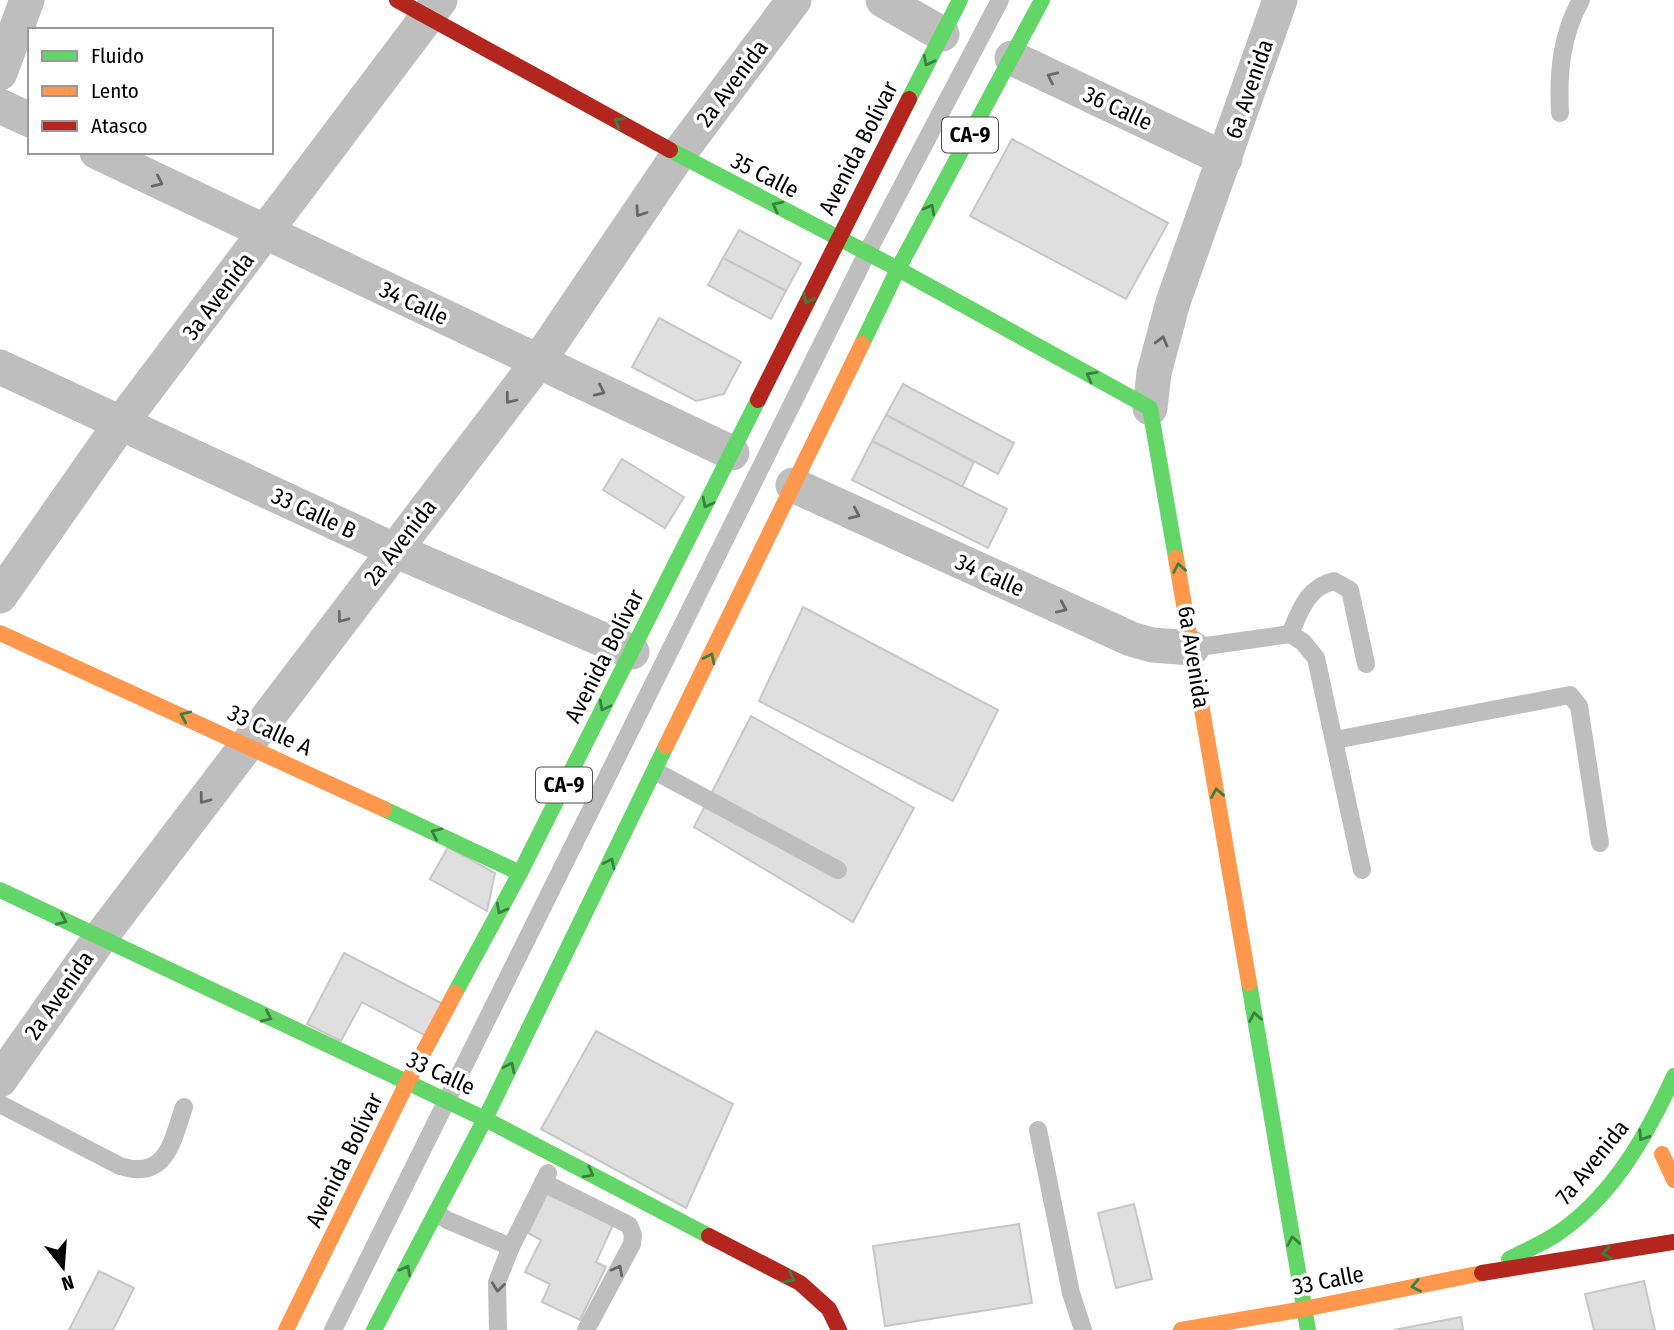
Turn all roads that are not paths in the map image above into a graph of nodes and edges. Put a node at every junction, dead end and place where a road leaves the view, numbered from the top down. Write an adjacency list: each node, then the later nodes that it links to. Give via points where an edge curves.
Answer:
1 (27, 0): 13 (street)
2 (397, 0): 10 (main road, 35 Calle)
3 (794, 0): 18 (street, 2a Avenida)
4 (883, 0): 11 (street)
5 (960, 0): 11 (main road, Avenida Bolívar / CA-9)
6 (1000, 0): 22 (lane)
7 (1042, 0): 12 (main road, CA-9)
8 (1280, 0): 19 (street, 6a Avenida)
9 (1581, 0): 15 (lane, via 1567,32 1558,78)
10 (434, 8): 18 (main road, 35 Calle, one-way to 10); 20 (street, 3a Avenida)
11 (942, 34): 21 (main road, Avenida Bolívar / CA-9, one-way to 21)
12 (1012, 58): 19 (street, 36 Calle, one-way to 12); 23 (main road, CA-9, one-way to 12)
13 (1, 66)
14 (0, 106): 16 (street)
15 (1560, 113)
16 (28, 119)
17 (101, 154): 20 (street, 34 Calle, one-way to 20)
18 (678, 155): 21 (main road, 35 Calle, one-way to 18); 24 (street, 2a Avenida, one-way to 24)
19 (1225, 159): 26 (street, 6a Avenida, one-way to 19, via 1168,319)
20 (266, 233): 24 (street, 34 Calle); 27 (street, 3a Avenida)
21 (838, 238): 22 (main road, 35 Calle); 28 (main road, Avenida Bolívar / CA-9, one-way to 28)
22 (867, 253): 23 (main road, 35 Calle); 49 (lane)
23 (898, 269): 26 (main road, 35 Calle, one-way to 23); 29 (main road, CA-9)
24 (538, 362): 28 (street, 34 Calle, one-way to 28); 30 (street, 2a Avenida, one-way to 30)
25 (0, 368): 27 (street, 33 Calle B)
26 (1150, 408): 34 (main road, 6a Avenida, one-way to 26)
27 (121, 423): 30 (street, 33 Calle B); 31 (street, 3a Avenida)
28 (732, 453): 35 (main road, Avenida Bolívar / CA-9, one-way to 35)
29 (793, 485): 34 (street, 34 Calle, one-way to 34, via 1131,639); 39 (main road, CA-9, one-way to 29)
30 (394, 550): 35 (street, 33 Calle B); 38 (street, 2a Avenida, one-way to 38)
31 (0, 596)
32 (0, 633): 38 (main road, 33 Calle A, one-way to 32)
33 (1290, 634): 34 (lane); 36 (lane, via 1309,594 1320,584 1334,582 1349,590); 37 (lane, via 1316,658)
34 (1192, 648): 64 (main road, 6a Avenida, one-way to 34)
35 (632, 652): 43 (main road, Avenida Bolívar / CA-9, one-way to 43)
36 (1366, 664)
37 (1335, 740): 40 (lane, via 1570,695 1579,706); 42 (lane)
38 (246, 744): 43 (main road, 33 Calle A, one-way to 38); 45 (street, 2a Avenida, one-way to 45)
39 (655, 771): 41 (lane); 52 (main road, CA-9, one-way to 39)
40 (1600, 842)
41 (838, 870)
42 (1362, 870)
43 (520, 873): 48 (main road, Avenida Bolívar / CA-9, one-way to 48)
44 (0, 890): 45 (main road, 33 Calle, one-way to 45)
45 (100, 938): 47 (street, 2a Avenida); 48 (main road, 33 Calle, one-way to 48)
46 (1674, 1076): 60 (main road, 7a Avenida, one-way to 60, via 1657,1114 1626,1161)
47 (0, 1080)
48 (407, 1083): 49 (main road, 33 Calle); 65 (main road, Avenida Bolívar / CA-9)
49 (447, 1101): 52 (main road, 33 Calle); 66 (lane)
50 (0, 1104): 51 (lane, via 132,1170 147,1169 168,1154)
51 (184, 1107)
52 (485, 1119): 55 (main road, 33 Calle); 59 (main road, CA-9)
53 (1038, 1130): 71 (lane, via 1071,1293)
54 (1662, 1152): 56 (main road)
55 (556, 1156): 57 (lane); 70 (main road, 33 Calle, one-way to 70, via 800,1283 829,1308)
56 (1674, 1180)
57 (543, 1182): 62 (lane); 69 (lane, one-way to 57, via 633,1235 629,1225)
58 (1621, 1197): 60 (main road)
59 (436, 1213): 62 (lane); 67 (main road, CA-9, one-way to 59)
60 (1565, 1229): 63 (main road, 7a Avenida)
61 (1674, 1242): 63 (main road, one-way to 63)
62 (510, 1247): 68 (lane, one-way to 68, via 497,1282)
63 (1482, 1273): 64 (main road, 33 Calle, one-way to 64)
64 (1304, 1308): 72 (main road, 33 Calle); 73 (main road, 6a Avenida)
65 (286, 1330)
66 (333, 1330)
67 (374, 1330)
68 (498, 1330)
69 (586, 1330)
70 (839, 1330)
71 (1083, 1330)
72 (1181, 1330)
73 (1308, 1330)

